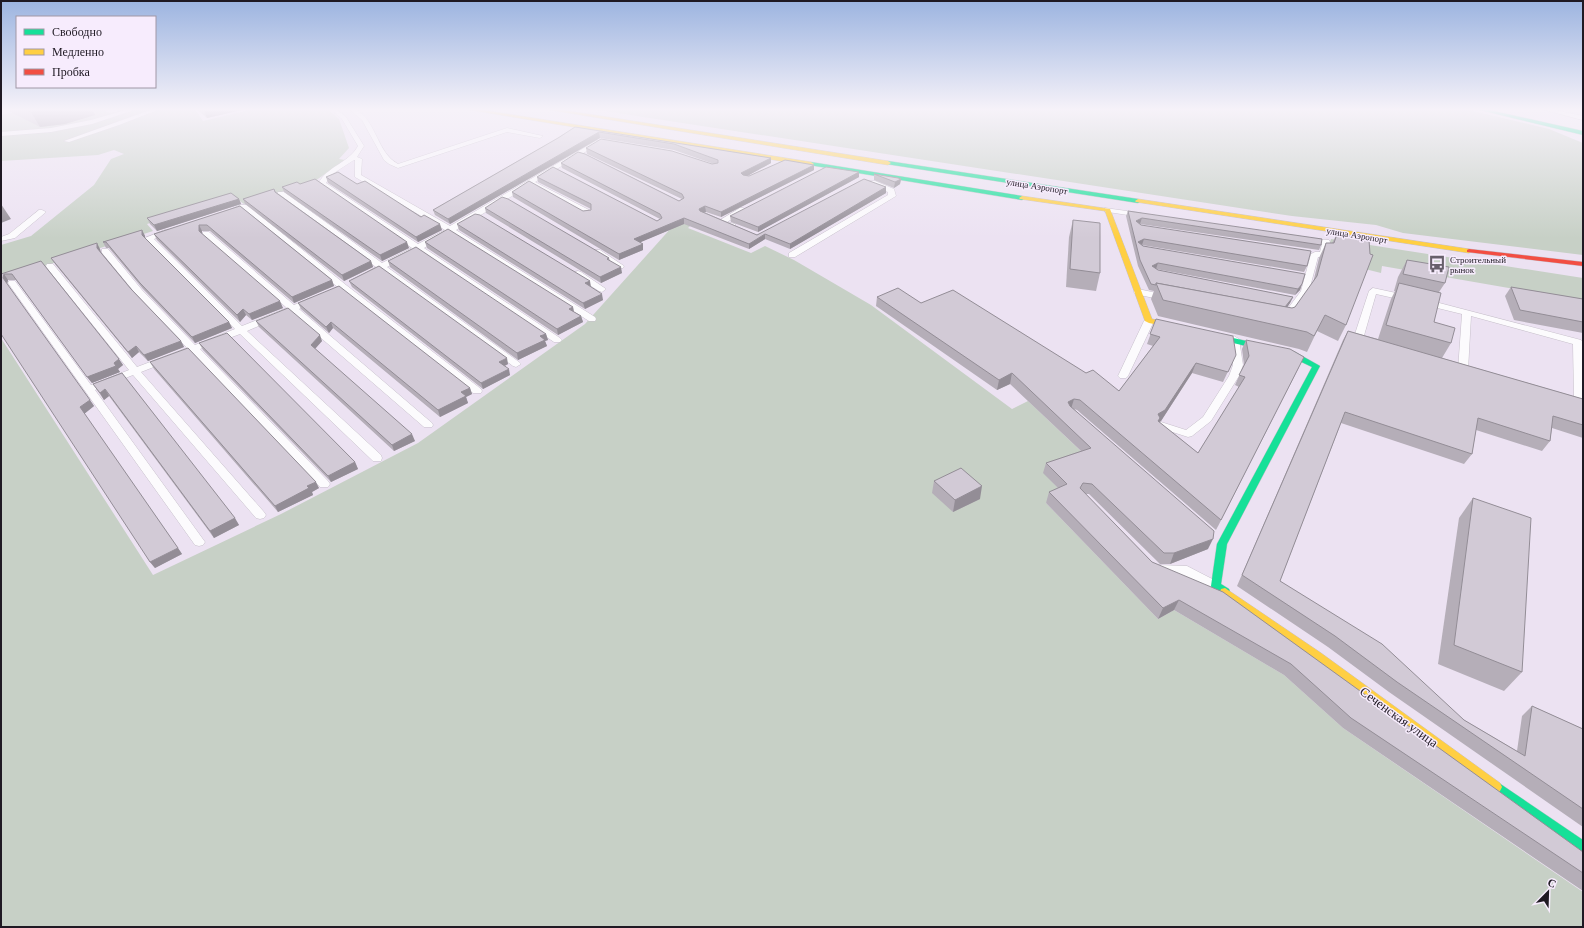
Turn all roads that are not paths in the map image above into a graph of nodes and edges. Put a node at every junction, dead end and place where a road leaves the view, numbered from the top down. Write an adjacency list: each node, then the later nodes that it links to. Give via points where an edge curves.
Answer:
1 (359, 152): 9 (lane)
2 (383, 152): 3 (lane, via 391,164 398,166)
3 (439, 152)
4 (580, 152): 7 (lane)
5 (737, 152): 10 (street)
6 (823, 152): 37 (street, улица Аэропорт)
7 (577, 154): 8 (lane); 15 (lane, via 557,170)
8 (588, 157)
9 (354, 158): 29 (lane, via 360,159 357,176); 33 (lane, via 330,174 322,184)
10 (785, 160): 11 (lane); 12 (street)
11 (775, 166)
12 (827, 166): 13 (lane); 14 (street)
13 (817, 174)
14 (872, 174): 20 (street); 36 (lane, via 864,180 891,191 892,196)
15 (530, 183): 17 (lane); 22 (lane)
16 (281, 194): 41 (lane)
17 (502, 199): 18 (lane); 24 (lane)
18 (512, 202)
19 (748, 208): 28 (lane, via 718,220)
20 (1108, 210): 25 (lane); 47 (street)
21 (42, 212): 32 (lane, via 12,236)
22 (588, 213)
23 (222, 214): 65 (lane, via 244,207 342,287)
24 (475, 215): 26 (lane); 29 (lane)
25 (1147, 216)
26 (484, 218)
27 (178, 229): 55 (lane, via 149,238)
28 (739, 229)
29 (451, 230): 33 (lane); 52 (lane)
30 (206, 234): 50 (lane)
31 (1303, 239): 53 (lane, via 1326,242 1324,255 1311,254 1305,277 1305,290 1294,299 1284,320)
32 (1, 240)
33 (418, 248): 41 (lane); 56 (lane)
34 (593, 250): 40 (lane)
35 (105, 251): 59 (lane, via 139,292)
36 (792, 255)
37 (1501, 256): 38 (street); 43 (street)
38 (1583, 264)
39 (50, 266): 62 (lane)
40 (620, 266)
41 (381, 267): 44 (lane); 60 (lane)
42 (569, 269): 46 (lane)
43 (1583, 272)
44 (362, 277)
45 (12, 283): 64 (lane)
46 (602, 289)
47 (1138, 292): 49 (lane); 54 (street)
48 (321, 297): 50 (lane)
49 (1176, 300)
50 (292, 309): 55 (lane); 67 (lane)
51 (1467, 312): 58 (lane, via 1373,291 1358,340); 61 (lane); 66 (lane, via 1578,342)
52 (592, 319)
53 (1276, 319)
54 (1149, 321): 57 (street); 63 (lane)
55 (241, 330): 59 (lane); 69 (lane)
56 (557, 340)
57 (1234, 340): 68 (lane, via 1238,365 1234,376 1207,419 1188,434); 74 (street, via 1292,354 1316,366 1219,541)
58 (1373, 345)
59 (194, 348): 62 (lane); 70 (lane)
60 (516, 364)
61 (1463, 370)
62 (135, 371): 64 (lane); 71 (lane)
63 (1123, 376)
64 (89, 389): 72 (lane)
65 (477, 391)
66 (1578, 397)
67 (428, 425)
68 (1162, 425)
69 (376, 458)
70 (324, 484)
71 (260, 515)
72 (199, 542)
73 (1151, 565): 74 (lane, via 1156,570 1187,571)
74 (1216, 586): 75 (street, Сеченская улица)
75 (1583, 848)

